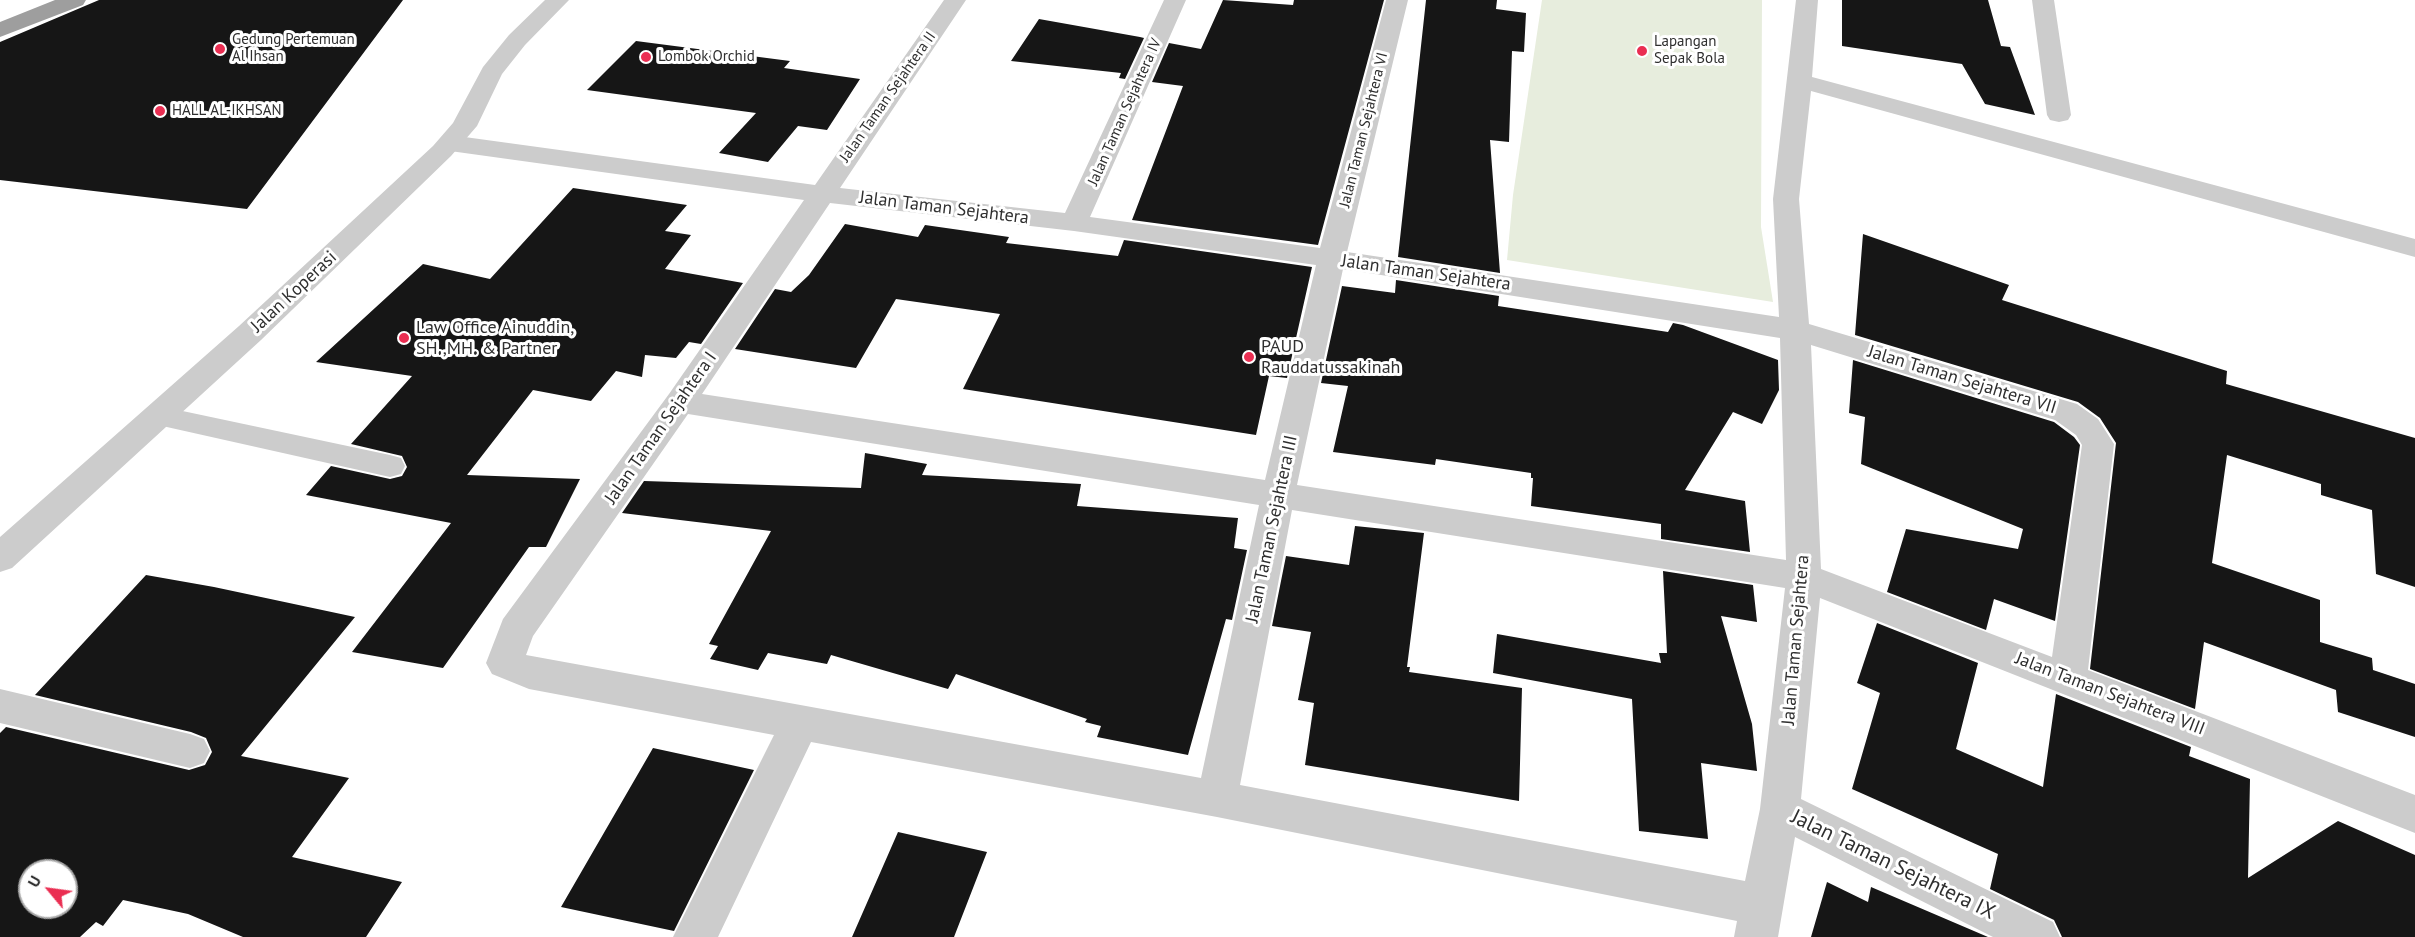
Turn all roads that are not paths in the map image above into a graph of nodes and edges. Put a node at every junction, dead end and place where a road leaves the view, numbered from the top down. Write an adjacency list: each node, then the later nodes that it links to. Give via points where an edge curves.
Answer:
1 (558, 0): 11 (street, Jalan Koperasi, via 491,72 464,126)
2 (955, 0): 12 (street, Jalan Taman Sejahtera II)
3 (1175, 0): 13 (street, Jalan Taman Sejahtera IV)
4 (1397, 0): 15 (street, Jalan Taman Sejahtera VI)
5 (1807, 0): 9 (street)
6 (2043, 0): 10 (street)
7 (67, 5): 8 (highway)
8 (0, 30)
9 (1800, 81): 14 (street); 16 (street, via 1786,199)
10 (2059, 115)
11 (450, 143): 12 (street, Jalan Taman Sejahtera); 18 (street, Jalan Koperasi)
12 (822, 194): 13 (street, Jalan Taman Sejahtera); 17 (street, Jalan Taman Sejahtera I)
13 (1074, 223): 15 (street, Jalan Taman Sejahtera)
14 (2415, 248)
15 (1331, 260): 16 (street, Jalan Taman Sejahtera, via 1472,278); 20 (street, Jalan Taman Sejahtera III)
16 (1795, 330): 22 (street, Jalan Taman Sejahtera); 23 (street, Jalan Taman Sejahtera VII, via 2066,412 2087,427 2098,444)
17 (680, 402): 20 (street, Jalan Taman Sejahtera VIII); 25 (street, Jalan Taman Sejahtera I, via 516,630 505,663 529,673)
18 (159, 416): 19 (lane); 21 (street, Jalan Koperasi)
19 (390, 466)
20 (1278, 495): 22 (street, Jalan Taman Sejahtera VIII); 27 (street, Jalan Taman Sejahtera III)
21 (0, 558)
22 (1804, 577): 23 (street, Jalan Taman Sejahtera VIII); 28 (street, Jalan Taman Sejahtera)
23 (2068, 678): 29 (street, Jalan Taman Sejahtera VIII)
24 (0, 706): 26 (street)
25 (800, 723): 27 (street); 31 (street)
26 (190, 751)
27 (1217, 799): 30 (street)
28 (1780, 809): 30 (street, Jalan Taman Sejahtera); 32 (street, Jalan Taman Sejahtera IX)
29 (2415, 814)
30 (1758, 921)
31 (695, 937)
32 (2038, 937)

